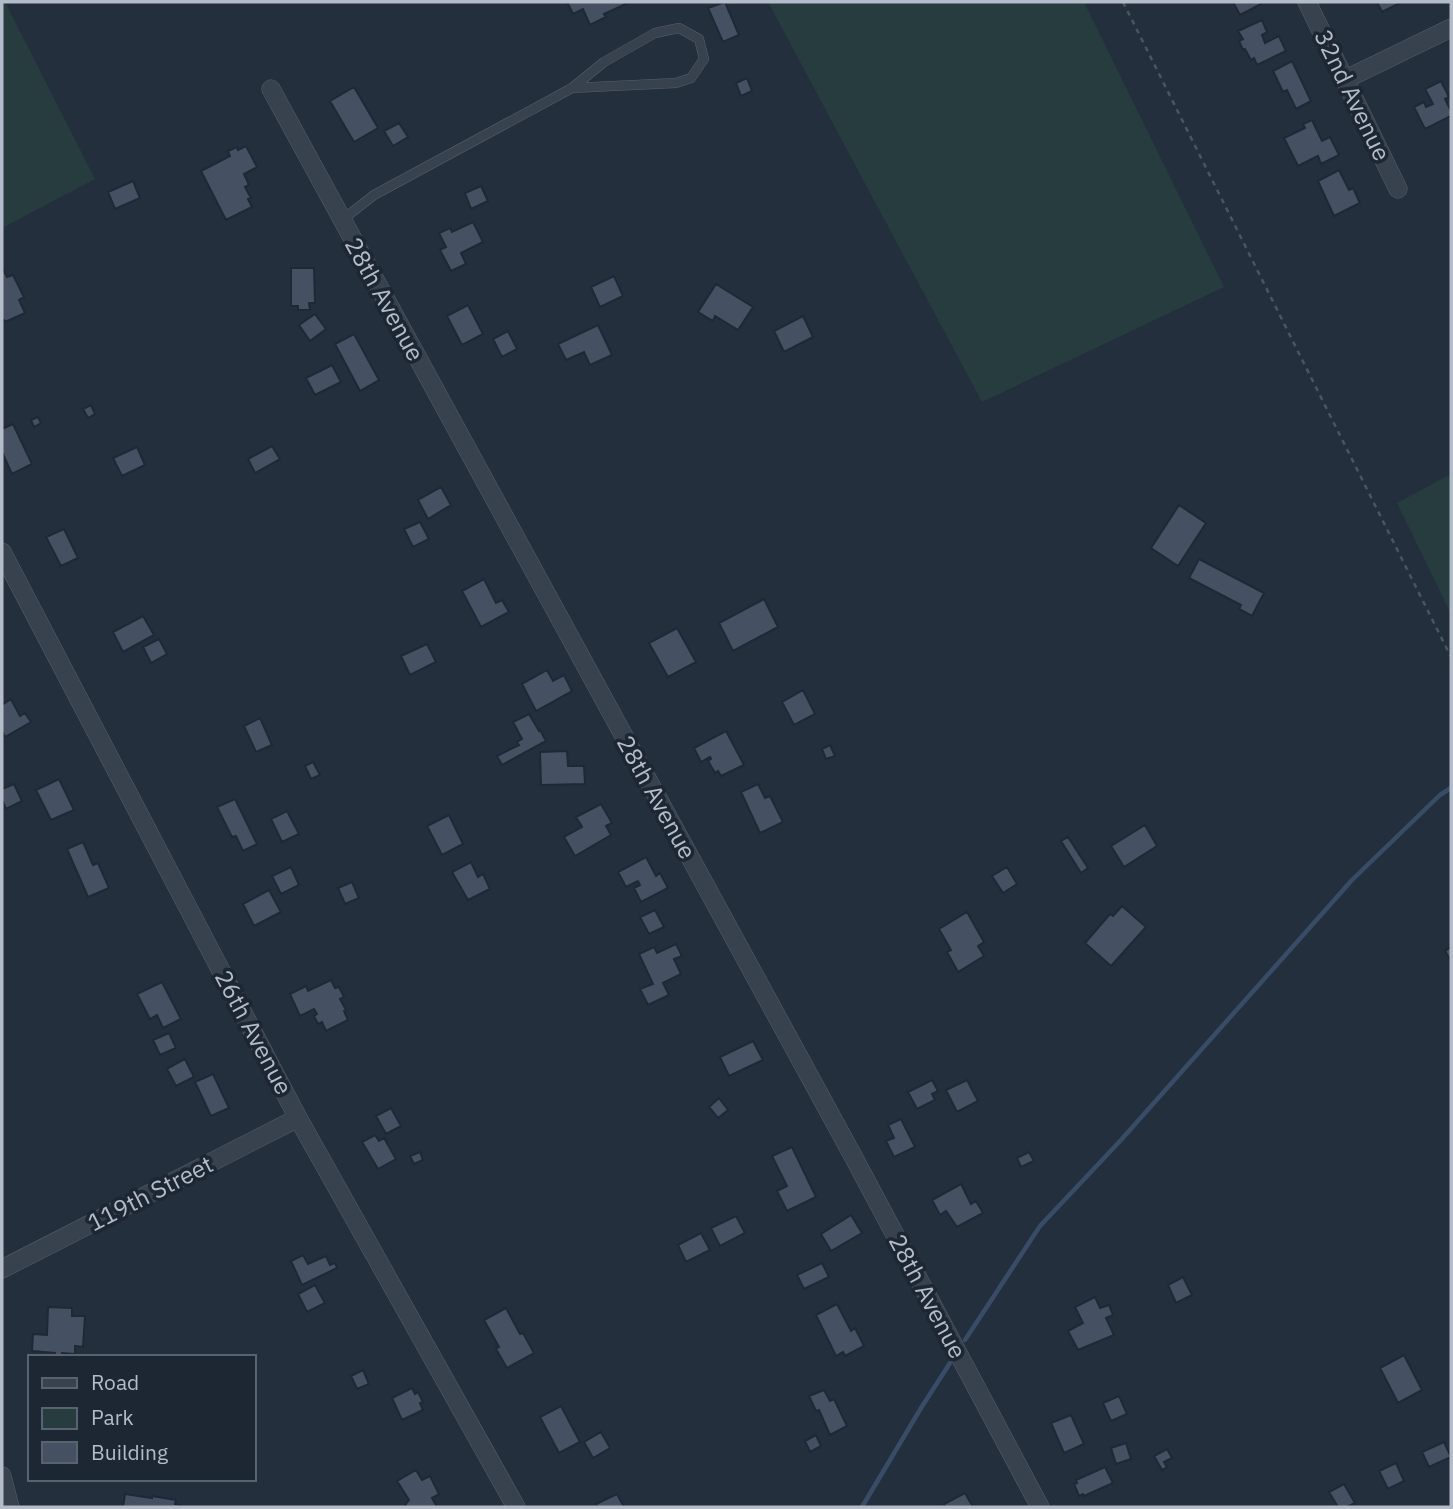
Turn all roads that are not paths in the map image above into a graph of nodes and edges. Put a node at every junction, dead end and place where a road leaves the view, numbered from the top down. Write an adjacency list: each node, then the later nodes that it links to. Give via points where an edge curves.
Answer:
1 (1307, 2): 3 (street, 32nd Avenue)
2 (1451, 28): 3 (street)
3 (1344, 80): 6 (street, 32nd Avenue)
4 (271, 89): 7 (street, 28th Avenue)
5 (572, 89): 5 (lane, via 676,83 691,78 704,59 699,39 679,28 655,33 604,62); 7 (lane, via 374,195)
6 (1398, 189)
7 (342, 220): 14 (street, 28th Avenue)
8 (2, 552): 9 (street, 26th Avenue)
9 (299, 1118): 10 (street, 119th Street); 13 (street, 26th Avenue)
10 (2, 1269)
11 (2, 1476): 12 (street)
12 (10, 1507)
13 (516, 1507)
14 (1040, 1507)

